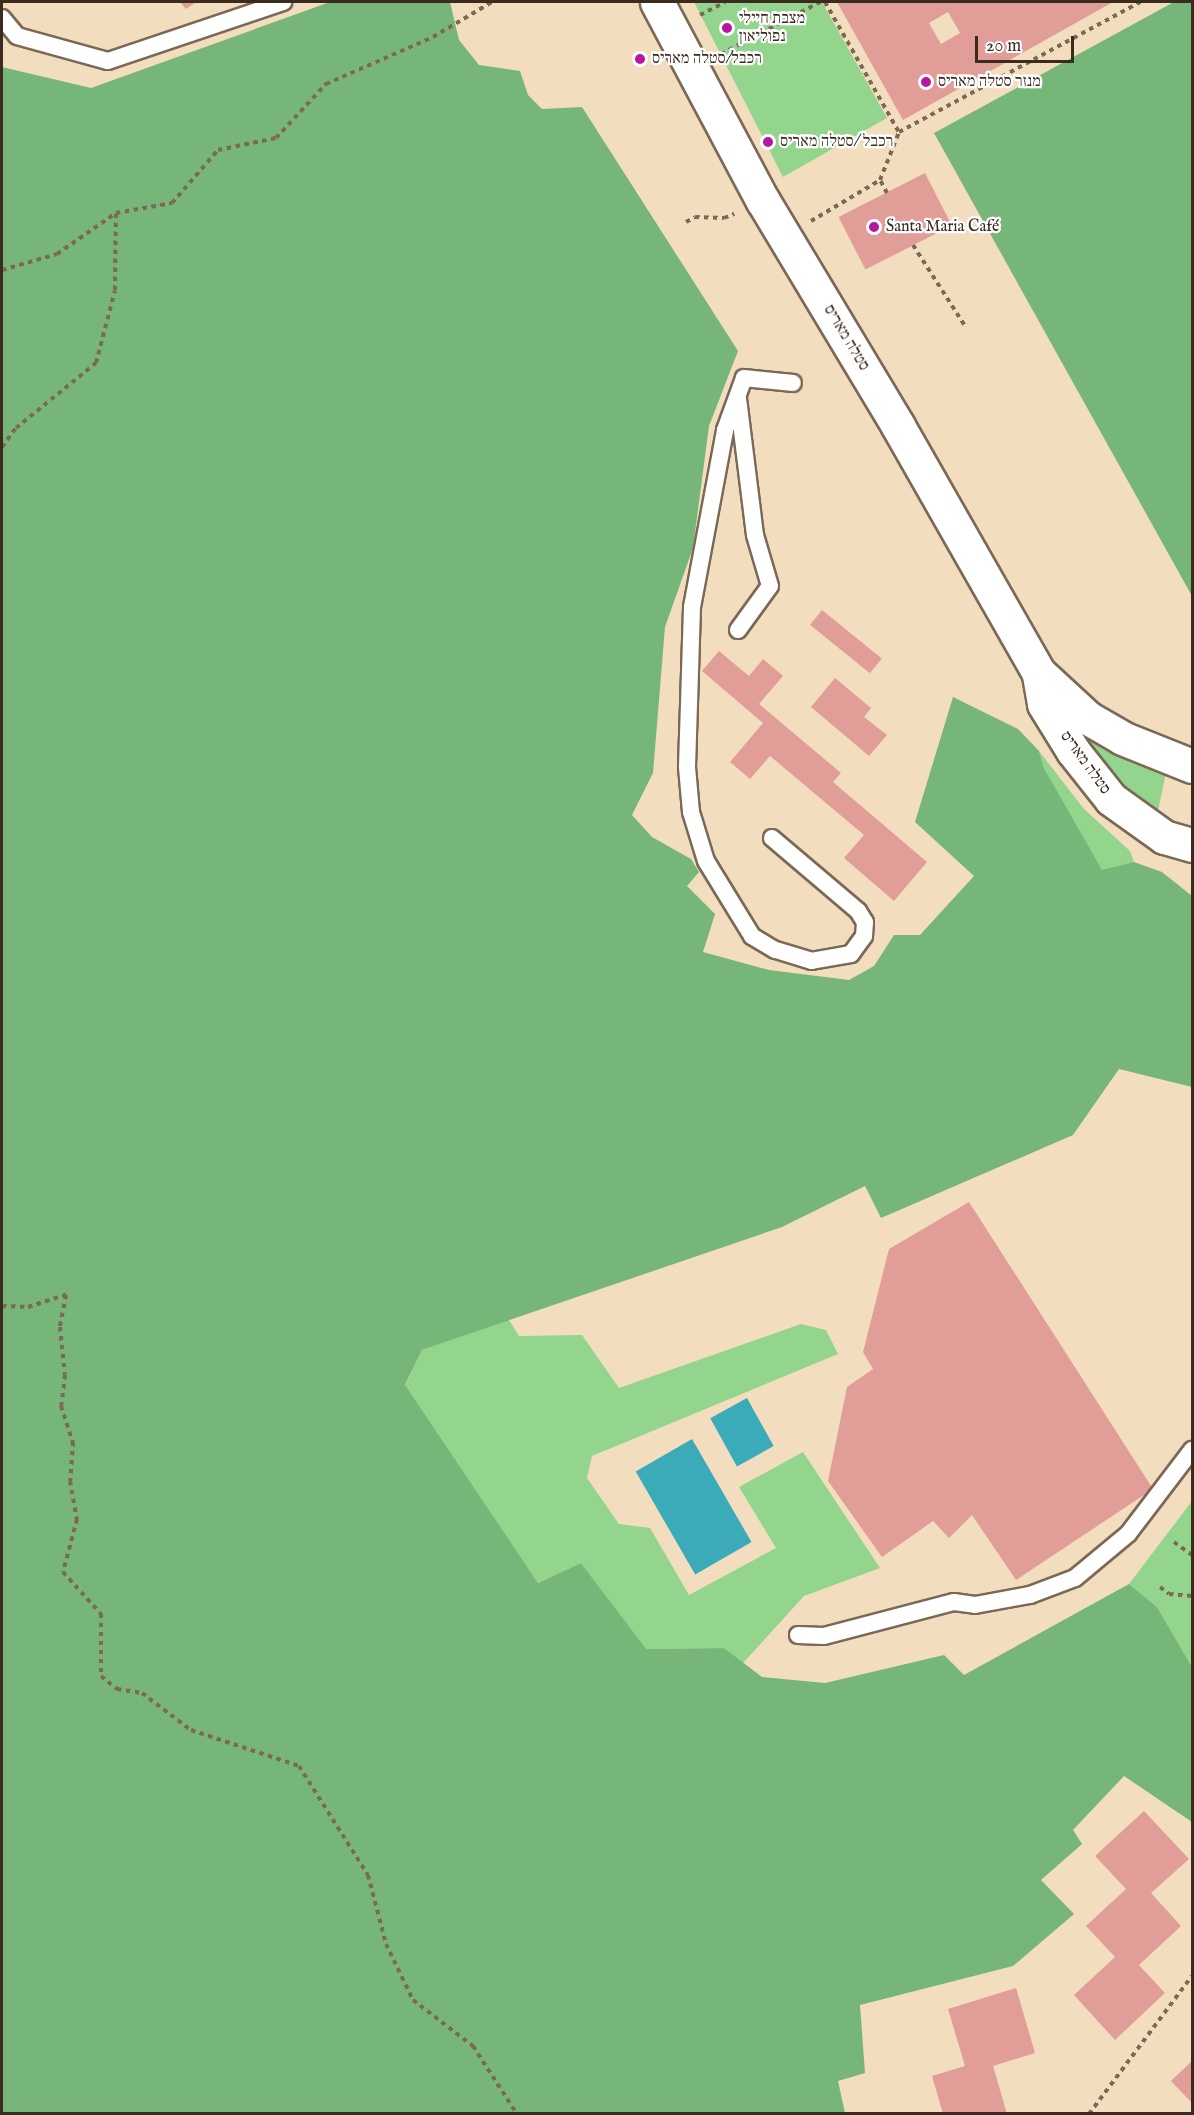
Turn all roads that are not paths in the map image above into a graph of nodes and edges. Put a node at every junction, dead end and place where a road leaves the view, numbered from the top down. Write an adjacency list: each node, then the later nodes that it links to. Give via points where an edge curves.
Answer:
1 (283, 2): 3 (lane, via 108,61 17,36)
2 (657, 2): 7 (street, סטלה מאריס, via 763,201)
3 (2, 18)
4 (793, 383): 5 (lane, via 744,378)
5 (737, 392): 6 (lane, via 753,525 770,586); 9 (lane, via 724,430 692,607 687,767 691,812 706,861 752,936 775,950 813,961 851,954 864,936 865,922 858,910)
6 (738, 630)
7 (1039, 673): 8 (street, סטלה מאריס, via 1088,718 1122,738); 10 (street, סטלה מאריס, via 1044,704 1111,799 1164,837)
8 (1192, 766)
9 (772, 838)
10 (1192, 845)
11 (1192, 1450): 12 (lane, via 1128,1534 1075,1578 1030,1595 975,1605 954,1602 824,1636)
12 (798, 1635)

